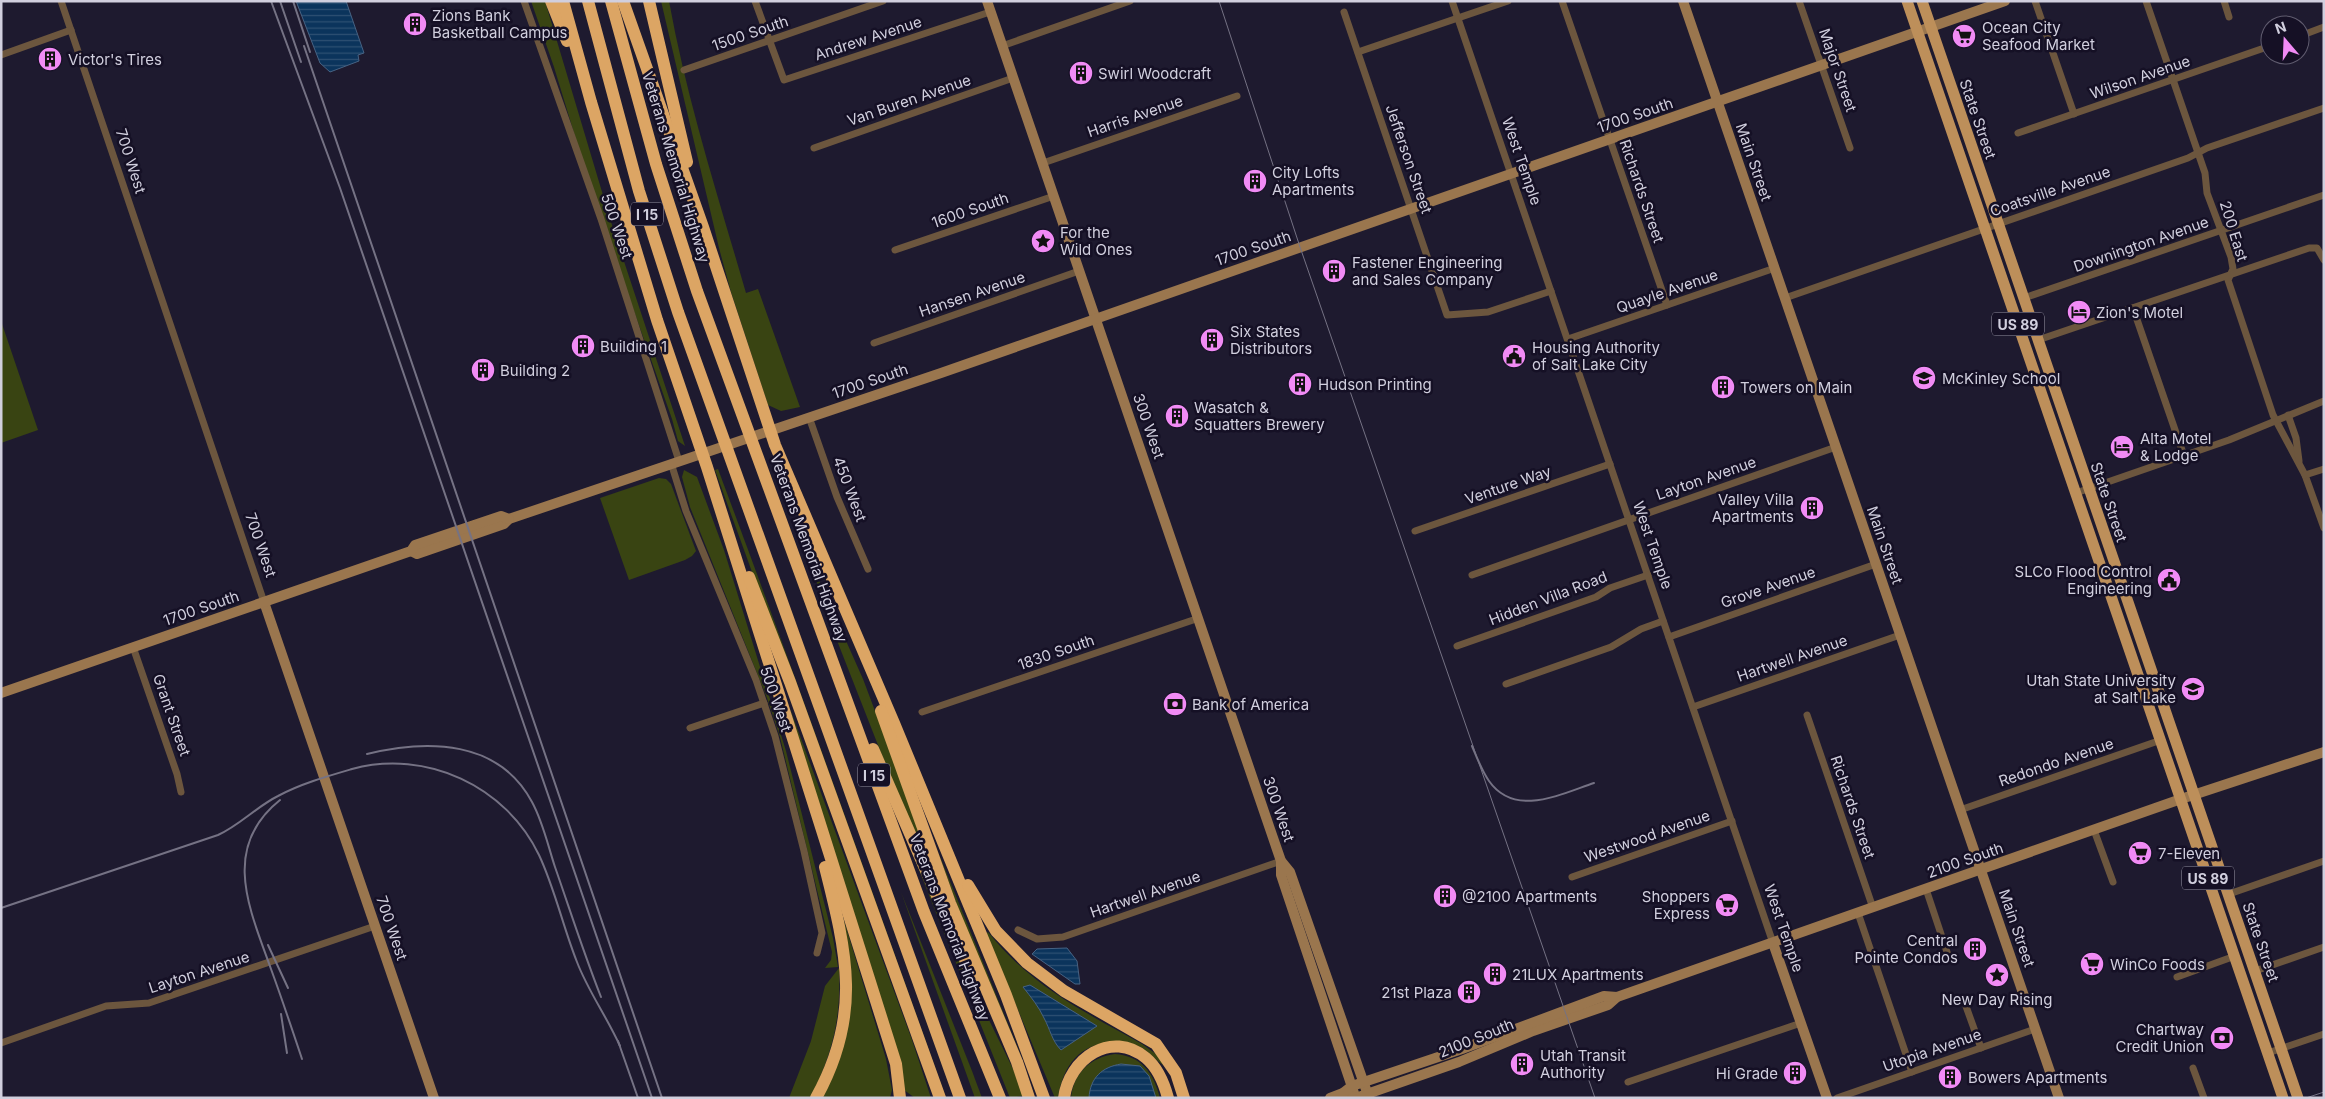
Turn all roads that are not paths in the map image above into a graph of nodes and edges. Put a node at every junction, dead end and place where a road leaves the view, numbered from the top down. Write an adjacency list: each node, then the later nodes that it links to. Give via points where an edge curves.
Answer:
1 (61, 1): 30 (street, 700 West)
2 (524, 1): 81 (street, 500 West, via 601,219)
3 (551, 1): 43 (highway)
4 (563, 1): 43 (highway)
5 (588, 1): 162 (highway, I 15, via 639,191 678,312)
6 (611, 1): 100 (highway, Veterans Memorial Highway / I 15, via 659,173 697,291)
7 (623, 1): 58 (highway)
8 (649, 1): 58 (highway)
9 (755, 1): 33 (street)
10 (883, 1): 33 (street, 1500 South)
11 (986, 1): 24 (street, 300 West)
12 (1130, 1): 34 (street)
13 (1452, 1): 27 (street, West Temple)
14 (1508, 1): 27 (street)
15 (1562, 1): 48 (street, Richards Street)
16 (1683, 1): 44 (street, Main Street)
17 (1799, 1): 38 (street, Major Street)
18 (1907, 1): 31 (main road, State Street / US 89)
19 (1922, 1): 28 (main road, State Street / US 89)
20 (2005, 1): 28 (street, 1700 South)
21 (2035, 1): 46 (street)
22 (2146, 1): 41 (street, 200 East)
23 (2224, 1): 26 (street)
24 (990, 12): 33 (street, Andrew Avenue, via 784,80); 34 (street, 300 West)
25 (1344, 12): 36 (street, Jefferson Street)
26 (2229, 16)
27 (1458, 19): 36 (street); 53 (street, West Temple)
28 (1931, 27): 31 (street, 1700 South); 57 (main road, State Street / US 89)
29 (2324, 27): 32 (street)
30 (71, 30): 37 (street); 96 (street, 700 West)
31 (1918, 31): 38 (street, 1700 South); 59 (main road, State Street / US 89)
32 (2310, 32)
33 (769, 41): 39 (street, 1500 South)
34 (1002, 46): 40 (street, 300 West)
35 (2260, 50): 41 (street, Wilson Avenue)
36 (1358, 52): 56 (street, Jefferson Street)
37 (1, 54)
38 (1822, 65): 44 (street, 1700 South); 50 (street, Major Street)
39 (684, 70)
40 (1013, 78): 49 (street, Van Buren Avenue); 52 (street, 300 West)
41 (2173, 80): 46 (street, Wilson Avenue); 51 (street, 200 East)
42 (1237, 96): 52 (street, Harris Avenue)
43 (591, 102): 84 (highway, via 656,320)
44 (1718, 102): 48 (street, 1700 South); 63 (street, Main Street)
45 (2324, 108): 51 (street, Coatsville Avenue)
46 (2074, 114): 47 (street, Wilson Avenue)
47 (2018, 133)
48 (1610, 140): 53 (street, 1700 South); 69 (street, Richards Street)
49 (814, 148)
50 (1850, 148)
51 (2198, 153): 57 (street, Coatsville Avenue); 60 (street, 200 East)
52 (1043, 163): 55 (street, 300 West)
53 (1511, 174): 56 (street, 1700 South); 66 (street, West Temple)
54 (2324, 195): 60 (street, Downington Avenue)
55 (1054, 196): 61 (street, 1600 South); 64 (street, 300 West)
56 (1411, 208): 66 (street, Jefferson Street, via 1447,315 1488,312); 71 (street, 1700 South)
57 (1998, 223): 59 (street, Coatsville Avenue); 68 (main road, State Street / US 89)
58 (703, 227): 98 (highway, via 775,445)
59 (1985, 228): 67 (street, Coatsville Avenue); 88 (main road, State Street / US 89)
60 (2221, 230): 65 (street, 200 East, via 2231,257); 68 (street, Downington Avenue)
61 (895, 250)
62 (2324, 260): 65 (street, via 2317,248 2309,248)
63 (1774, 268): 67 (street, Main Street); 69 (street, Quayle Avenue)
64 (1079, 271): 71 (street, 300 West); 74 (street, Hansen Avenue)
65 (2231, 274): 70 (street); 78 (street, 200 East, via 2228,280)
66 (1551, 291): 72 (street, West Temple)
67 (1785, 298): 79 (street, Main Street)
68 (2024, 298): 73 (main road, State Street / US 89)
69 (1667, 305): 72 (street, Quayle Avenue)
70 (2133, 308): 73 (street); 80 (street)
71 (1096, 318): 77 (street, 1700 South); 97 (street, 300 West)
72 (1568, 339): 82 (street, West Temple)
73 (2038, 340): 87 (main road, State Street / US 89)
74 (874, 343)
75 (2324, 401): 76 (street)
76 (2288, 415): 78 (street); 83 (street, 200 East)
77 (809, 417): 81 (street, 1700 South); 93 (street, 450 West, via 837,497)
78 (2276, 421): 80 (street); 83 (street, 200 East)
79 (1836, 447): 89 (street, Layton Avenue); 92 (street, Main Street)
80 (2184, 456): 87 (street)
81 (675, 462): 96 (street, 1700 South, via 417,554 411,551); 107 (street, 500 West, via 686,511)
82 (1610, 464): 89 (street, West Temple); 91 (street, Venture Way)
83 (2300, 464): 86 (street, 200 East)
84 (707, 467): 113 (highway); 161 (highway, via 790,682)
85 (2324, 469): 86 (street)
86 (2305, 475): 90 (street, 200 East)
87 (2089, 489): 88 (street); 116 (main road, State Street / US 89)
88 (2076, 493): 112 (main road, State Street / US 89)
89 (1630, 520): 94 (street, Layton Avenue); 95 (street, West Temple)
90 (2324, 528)
91 (1415, 531)
92 (1876, 564): 101 (street, Main Street); 102 (street, Grove Avenue)
93 (868, 569)
94 (1472, 575)
95 (1648, 575): 99 (street, West Temple); 103 (street, Hidden Villa Road, via 1610,588 1596,597)
96 (264, 602): 104 (street, 1700 South); 131 (street, 700 West)
97 (1199, 618): 109 (street, 1830 South); 122 (street, 300 West)
98 (849, 621): 118 (highway); 155 (highway, via 916,814 1018,1062)
99 (1663, 621): 102 (street, West Temple); 105 (street, via 1641,628 1611,647)
100 (822, 632): 155 (highway, via 957,944); 163 (highway, Veterans Memorial Highway / I 15, via 924,912)
101 (1900, 635): 108 (street, Hartwell Avenue); 119 (street, Main Street)
102 (1669, 636): 108 (street, West Temple)
103 (1457, 646)
104 (134, 648): 106 (street, 1700 South); 115 (street, Grant Street, via 177,774)
105 (1506, 684)
106 (1, 693)
107 (764, 703): 111 (street); 135 (street, 500 West, via 787,779 811,881 822,933)
108 (1693, 707): 120 (street, West Temple)
109 (922, 712)
110 (1807, 715): 129 (street, Richards Street)
111 (690, 728)
112 (2161, 740): 117 (main road, State Street / US 89); 119 (street, Redondo Avenue)
113 (795, 748): 159 (highway, via 839,921 846,976 847,1001 840,1044 831,1072); 160 (highway, via 896,1064)
114 (2324, 752): 116 (street, 2100 South)
115 (180, 792)
116 (2194, 795): 117 (street, 2100 South); 128 (main road, State Street / US 89)
117 (2181, 799): 121 (street, 2100 South); 136 (main road, State Street / US 89)
118 (930, 809): 164 (highway); 167 (highway, via 996,931 1027,964 1064,991 1156,1044 1176,1073)
119 (1960, 810): 124 (street, Main Street)
120 (1732, 821): 125 (street, Westwood Avenue); 133 (street, West Temple)
121 (2094, 830): 124 (street, 2100 South); 126 (street)
122 (1281, 861): 132 (street, Hartwell Avenue, via 1063,937 1037,939); 152 (street, 300 West, via 1290,872); 154 (street, 300 West, via 1281,875)
123 (2324, 861): 128 (street)
124 (1981, 870): 127 (street, 2100 South); 144 (street, Main Street)
125 (1572, 877)
126 (2112, 882)
127 (1926, 889): 129 (street, 2100 South); 137 (street)
128 (2229, 894): 138 (main road, State Street / US 89)
129 (1873, 908): 130 (street, 2100 South)
130 (1858, 913): 133 (street, 2100 South); 151 (street)
131 (375, 926): 146 (street, Layton Avenue, via 149,1003 106,1006); 158 (street, 700 West)
132 (1018, 930)
133 (1773, 943): 140 (street, 2100 South); 143 (street, West Temple)
134 (2324, 947): 138 (street)
135 (817, 953)
136 (2235, 956): 139 (street); 142 (main road, via 2243,960 2254,990); 149 (main road, State Street / US 89)
137 (1949, 958)
138 (2255, 971): 142 (main road, State Street / US 89)
139 (2177, 977)
140 (1617, 998): 152 (street, 2100 South, via 1604,996); 157 (street, 2100 South, via 1608,1005)
141 (1963, 998): 147 (street)
142 (2264, 998): 148 (main road, State Street / US 89)
143 (1801, 1023): 153 (street); 170 (street, West Temple)
144 (2036, 1029): 147 (street, Utopia Avenue); 171 (street, Main Street)
145 (2324, 1034): 148 (street)
146 (1, 1043)
147 (1981, 1048): 151 (street, Utopia Avenue)
148 (2281, 1048): 149 (street); 156 (main road, State Street / US 89)
149 (2268, 1053): 173 (main road, State Street / US 89)
150 (2193, 1068): 172 (street)
151 (1912, 1072): 170 (street, Utopia Avenue)
152 (1364, 1082): 154 (street, 2100 South); 157 (street, 300 West)
153 (1628, 1082)
154 (1348, 1090): 168 (street, 2100 South); 169 (street, 2100 South)
155 (1027, 1092)
156 (2298, 1095): 173 (street)
157 (1368, 1096): 169 (street, 2100 South)
158 (434, 1098)
159 (816, 1098)
160 (900, 1098)
161 (940, 1098)
162 (960, 1098)
163 (1000, 1098)
164 (1044, 1098)
165 (1064, 1098): 166 (highway, via 1068,1080 1078,1063 1093,1052 1113,1047 1130,1049 1148,1060 1162,1078)
166 (1168, 1098)
167 (1184, 1098)
168 (1330, 1098)
169 (1356, 1098)
170 (1829, 1098)
171 (2059, 1098)
172 (2204, 1098)
173 (2283, 1098)

